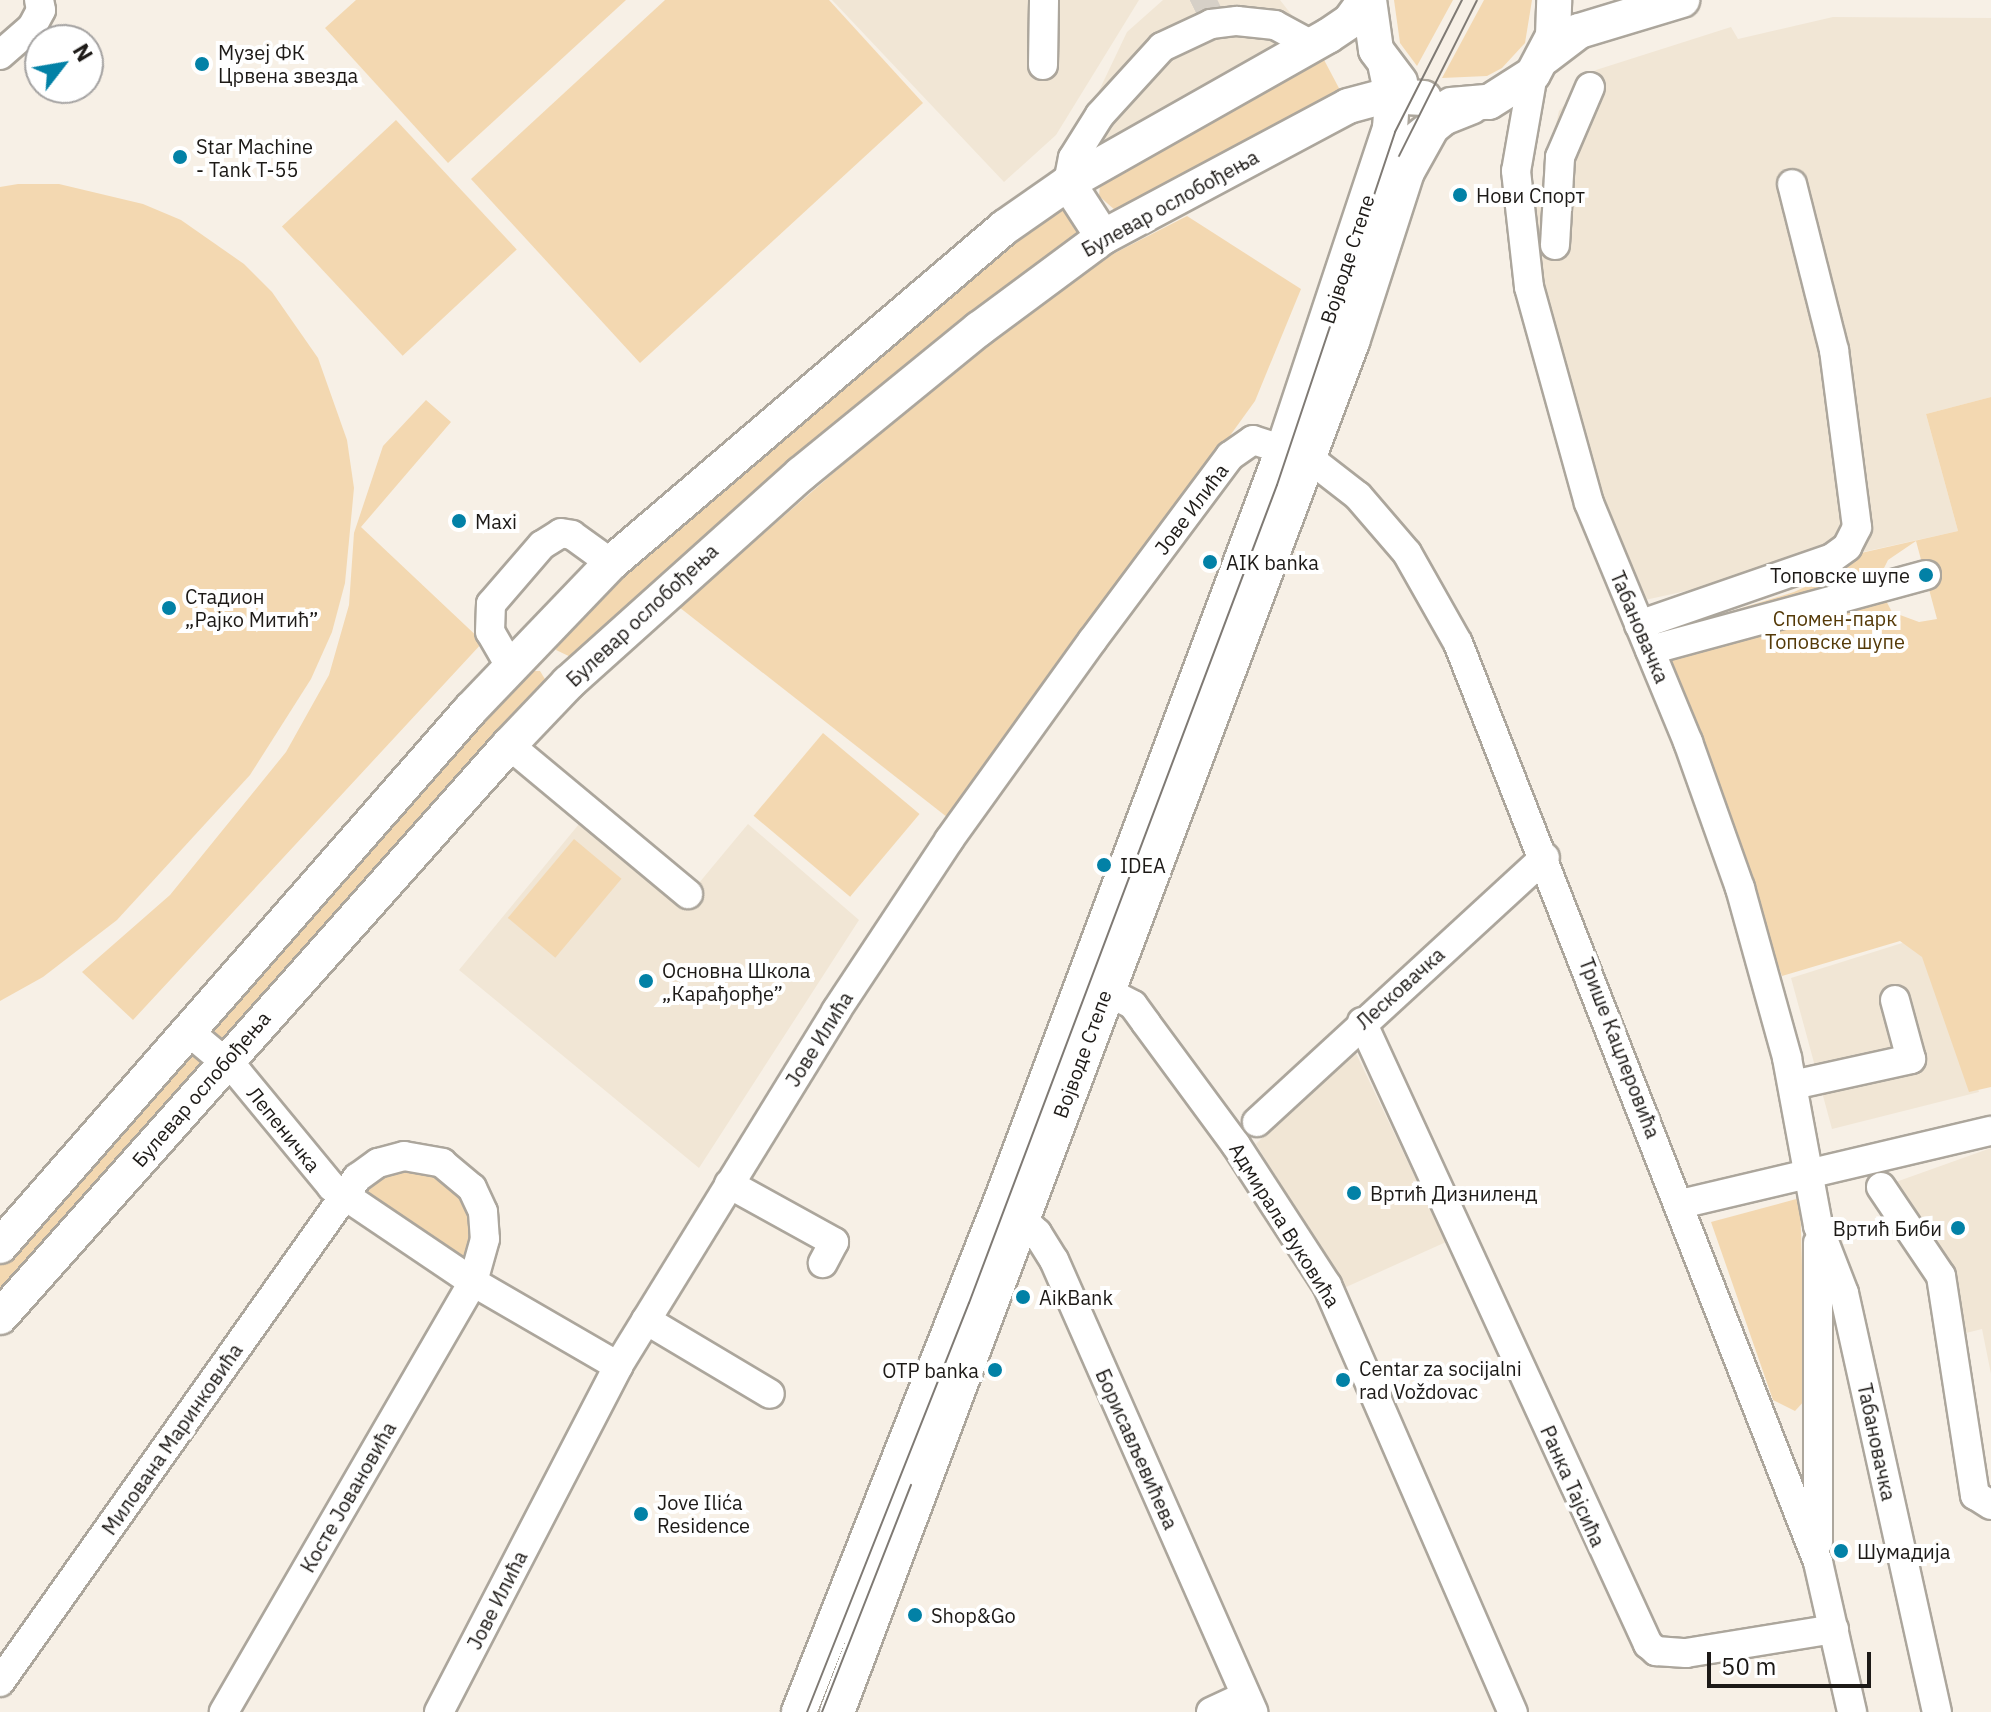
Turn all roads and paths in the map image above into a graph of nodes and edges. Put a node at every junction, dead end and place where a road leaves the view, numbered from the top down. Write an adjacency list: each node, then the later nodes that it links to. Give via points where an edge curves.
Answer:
1 (39, 0): 10 (street, via 39,18)
2 (1044, 0): 11 (street)
3 (1367, 0): 8 (main road, via 1350,21); 14 (main road, via 1372,41)
4 (1554, 0): 12 (main road, via 1555,26)
5 (1682, 0): 12 (main road, Булевар ослобођења, via 1579,31)
6 (1195, 11): 9 (street)
7 (1269, 13): 8 (street); 9 (street, via 1211,24)
8 (1312, 45): 15 (main road)
9 (1162, 47): 15 (street, via 1100,115 1073,158)
10 (0, 55)
11 (1043, 65)
12 (1539, 66): 14 (main road, Булевар ослобођења, via 1506,96 1472,106); 22 (street, Табановачка, via 1516,171 1529,287 1589,503)
13 (1590, 87): 18 (street, via 1560,157)
14 (1408, 97): 17 (main road, Булевар ослобођења, via 1348,106); 19 (main road, Војводе Степе, via 1390,128); 19 (main road, Војводе Степе, via 1394,171 1340,334 1329,397)
15 (1068, 183): 17 (main road); 20 (main road, via 924,293)
16 (1792, 184): 22 (street, via 1834,350 1857,527 1847,547 1832,558)
17 (1103, 237): 24 (main road, Булевар ослобођења, via 979,329 822,457)
18 (1555, 245)
19 (1296, 452): 26 (street, Трише Кацлеровића, via 1383,522 1439,604); 28 (main road, Војводе Степе); 37 (street, Јове Илића, via 1253,440 1236,449 1221,468 949,840); 41 (main road, Војводе Степе, via 1193,693)
20 (611, 563): 23 (main road); 23 (street, via 572,535 561,533 542,545 491,604 490,632)
21 (1926, 575): 22 (street)
22 (1645, 638): 33 (street, Табановачка, via 1740,888)
23 (519, 656): 24 (main road); 31 (main road)
24 (568, 683): 25 (main road, Булевар ослобођења)
25 (509, 745): 27 (street); 32 (main road, Булевар ослобођења)
26 (1545, 857): 30 (street, Лесковачка); 40 (street, Трише Кацлеровића)
27 (688, 894)
28 (1106, 991): 41 (main road, Војводе Степе); 63 (street, Адмирала Вуковића, via 1133,1005 1236,1145 1327,1285)
29 (1895, 1000): 33 (street, via 1911,1059)
30 (1362, 1022): 34 (street, Лесковачка); 54 (street, Ранка Тајсића, via 1648,1644 1656,1651 1686,1653)
31 (188, 1031): 32 (street, Лепеничка); 43 (main road)
32 (225, 1061): 39 (street, Лепеничка); 46 (main road, Булевар ослобођења)
33 (1793, 1085): 36 (street, Табановачка)
34 (1257, 1122)
35 (1991, 1131): 36 (street)
36 (1812, 1174): 40 (street); 42 (street, Табановачка)
37 (729, 1184): 44 (street, via 834,1242); 47 (street, Јове Илића)
38 (1881, 1187): 52 (street, via 1941,1276 1975,1495)
39 (344, 1196): 45 (street, Лепеничка); 45 (street, via 367,1170 391,1159 417,1156 453,1170 472,1188 485,1225); 56 (street, Милована Маринковића)
40 (1681, 1204): 51 (street, Трише Кацлеровића)
41 (1011, 1209): 55 (main road, Војводе Степе); 57 (main road, Војводе Степе); 58 (street, Борисављевићева, via 1054,1260)
42 (1818, 1226): 50 (street); 65 (street, Табановачка, via 1844,1293)
43 (0, 1246)
44 (823, 1263)
45 (473, 1282): 48 (street, Лепеничка); 59 (street, Косте Јовановића)
46 (0, 1317)
47 (646, 1320): 48 (street, Јове Илића); 49 (street)
48 (618, 1366): 60 (street, Јове Илића)
49 (770, 1394)
50 (1817, 1442): 51 (street, via 1796,1457); 53 (street)
51 (1775, 1451): 53 (street, Трише Кацлеровића)
52 (1991, 1505)
53 (1818, 1562): 54 (street, Трише Кацлеровића)
54 (1834, 1629): 64 (street, Трише Кацлеровића)
55 (816, 1670): 57 (street); 61 (main road, Војводе Степе)
56 (0, 1682)
57 (849, 1704)
58 (1249, 1704): 62 (street)
59 (224, 1712)
60 (439, 1712)
61 (799, 1712)
62 (1211, 1712)
63 (1513, 1712)
64 (1852, 1712)
65 (1937, 1712)

